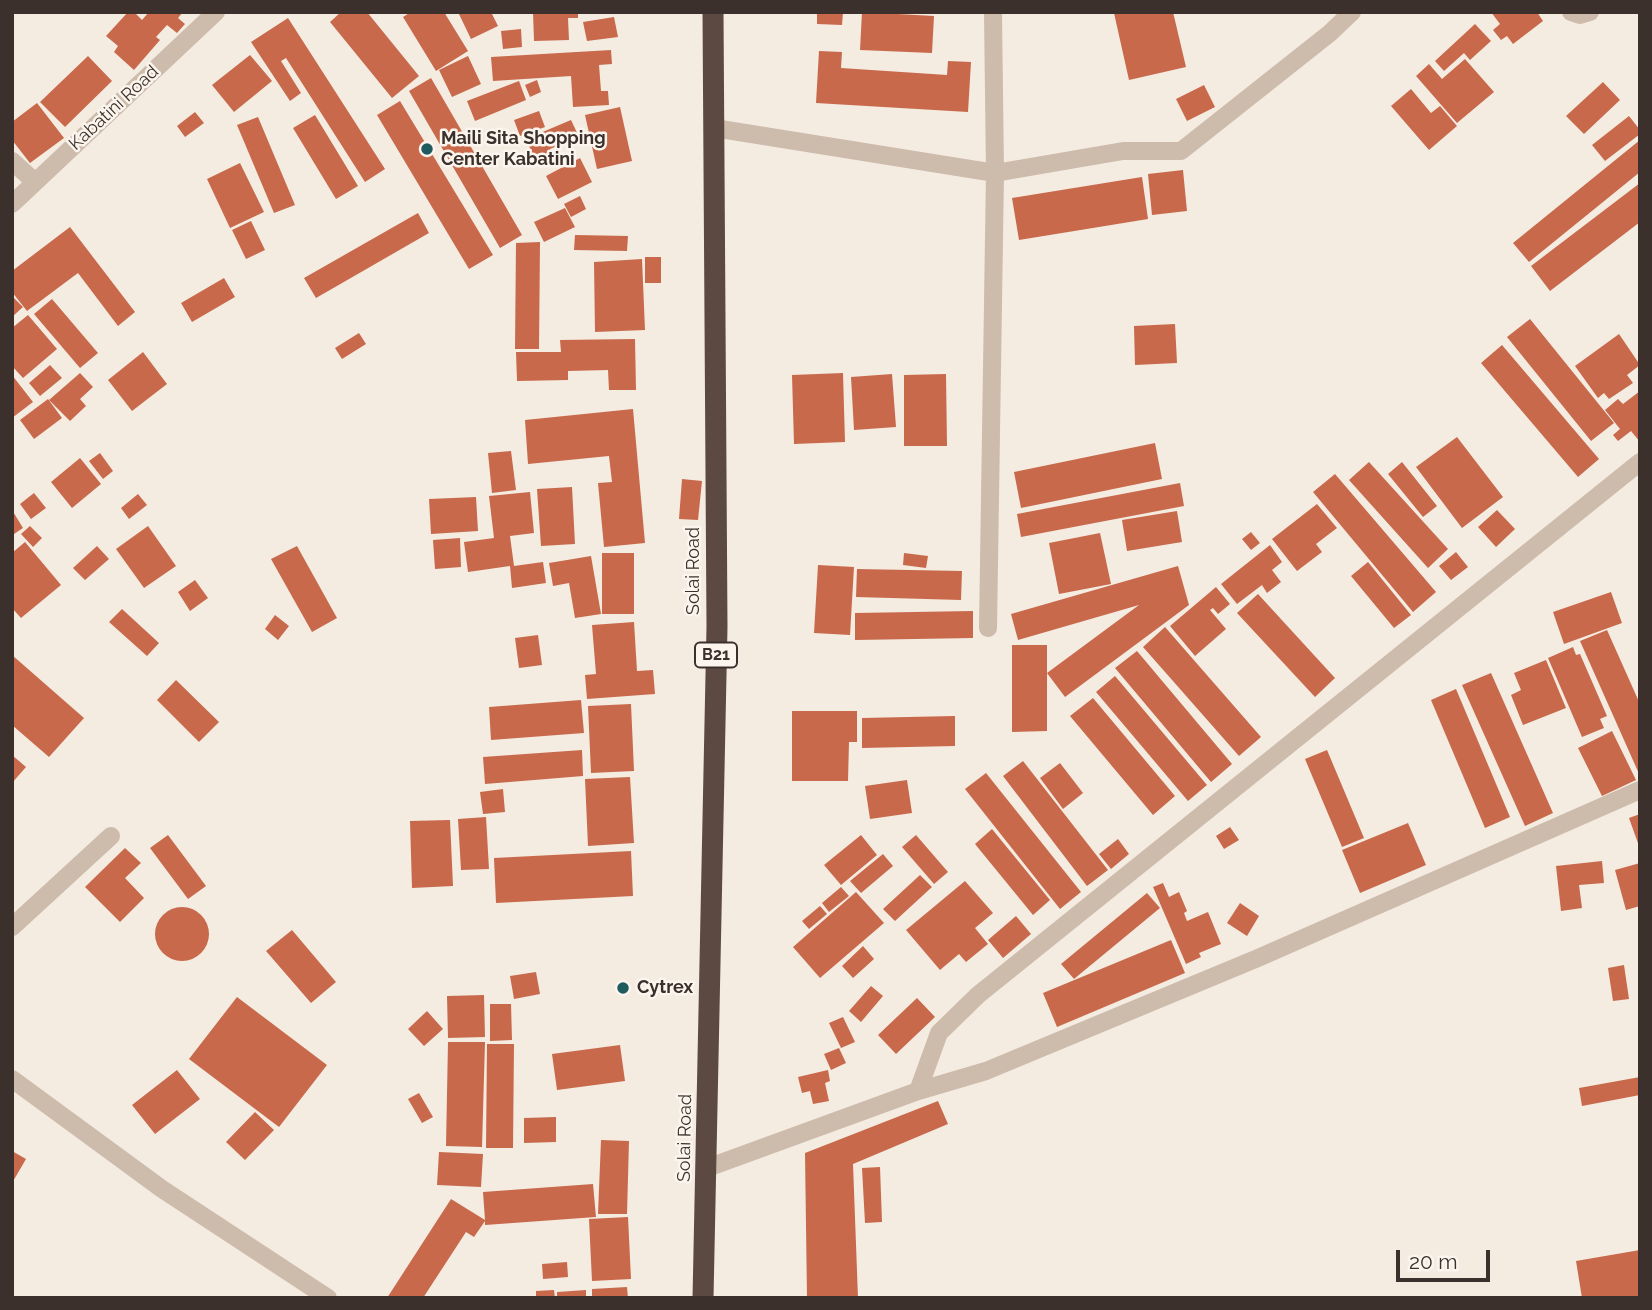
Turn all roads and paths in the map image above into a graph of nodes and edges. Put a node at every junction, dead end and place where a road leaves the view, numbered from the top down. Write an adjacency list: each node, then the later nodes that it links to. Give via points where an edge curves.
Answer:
1 (216, 12): 10 (street, Kabatini Road)
2 (713, 12): 7 (highway, Solai Road / B21)
3 (993, 12): 9 (street)
4 (1352, 12): 9 (street, via 1181,151 1123,151)
5 (1571, 12): 6 (street)
6 (1590, 12)
7 (714, 128): 9 (street); 19 (highway, Solai Road / B21, via 717,627)
8 (12, 161): 10 (street)
9 (995, 173): 13 (street)
10 (36, 182): 11 (street, Kabatini Road)
11 (12, 204)
12 (1639, 463): 18 (street, via 978,995 939,1033)
13 (989, 628)
14 (1640, 790): 18 (street, via 1246,963 986,1070)
15 (111, 836): 16 (street)
16 (12, 927)
17 (12, 1079): 20 (street, via 162,1189)
18 (918, 1091): 19 (street)
19 (707, 1168): 21 (highway, Solai Road / B21)
20 (328, 1298)
21 (703, 1298)

